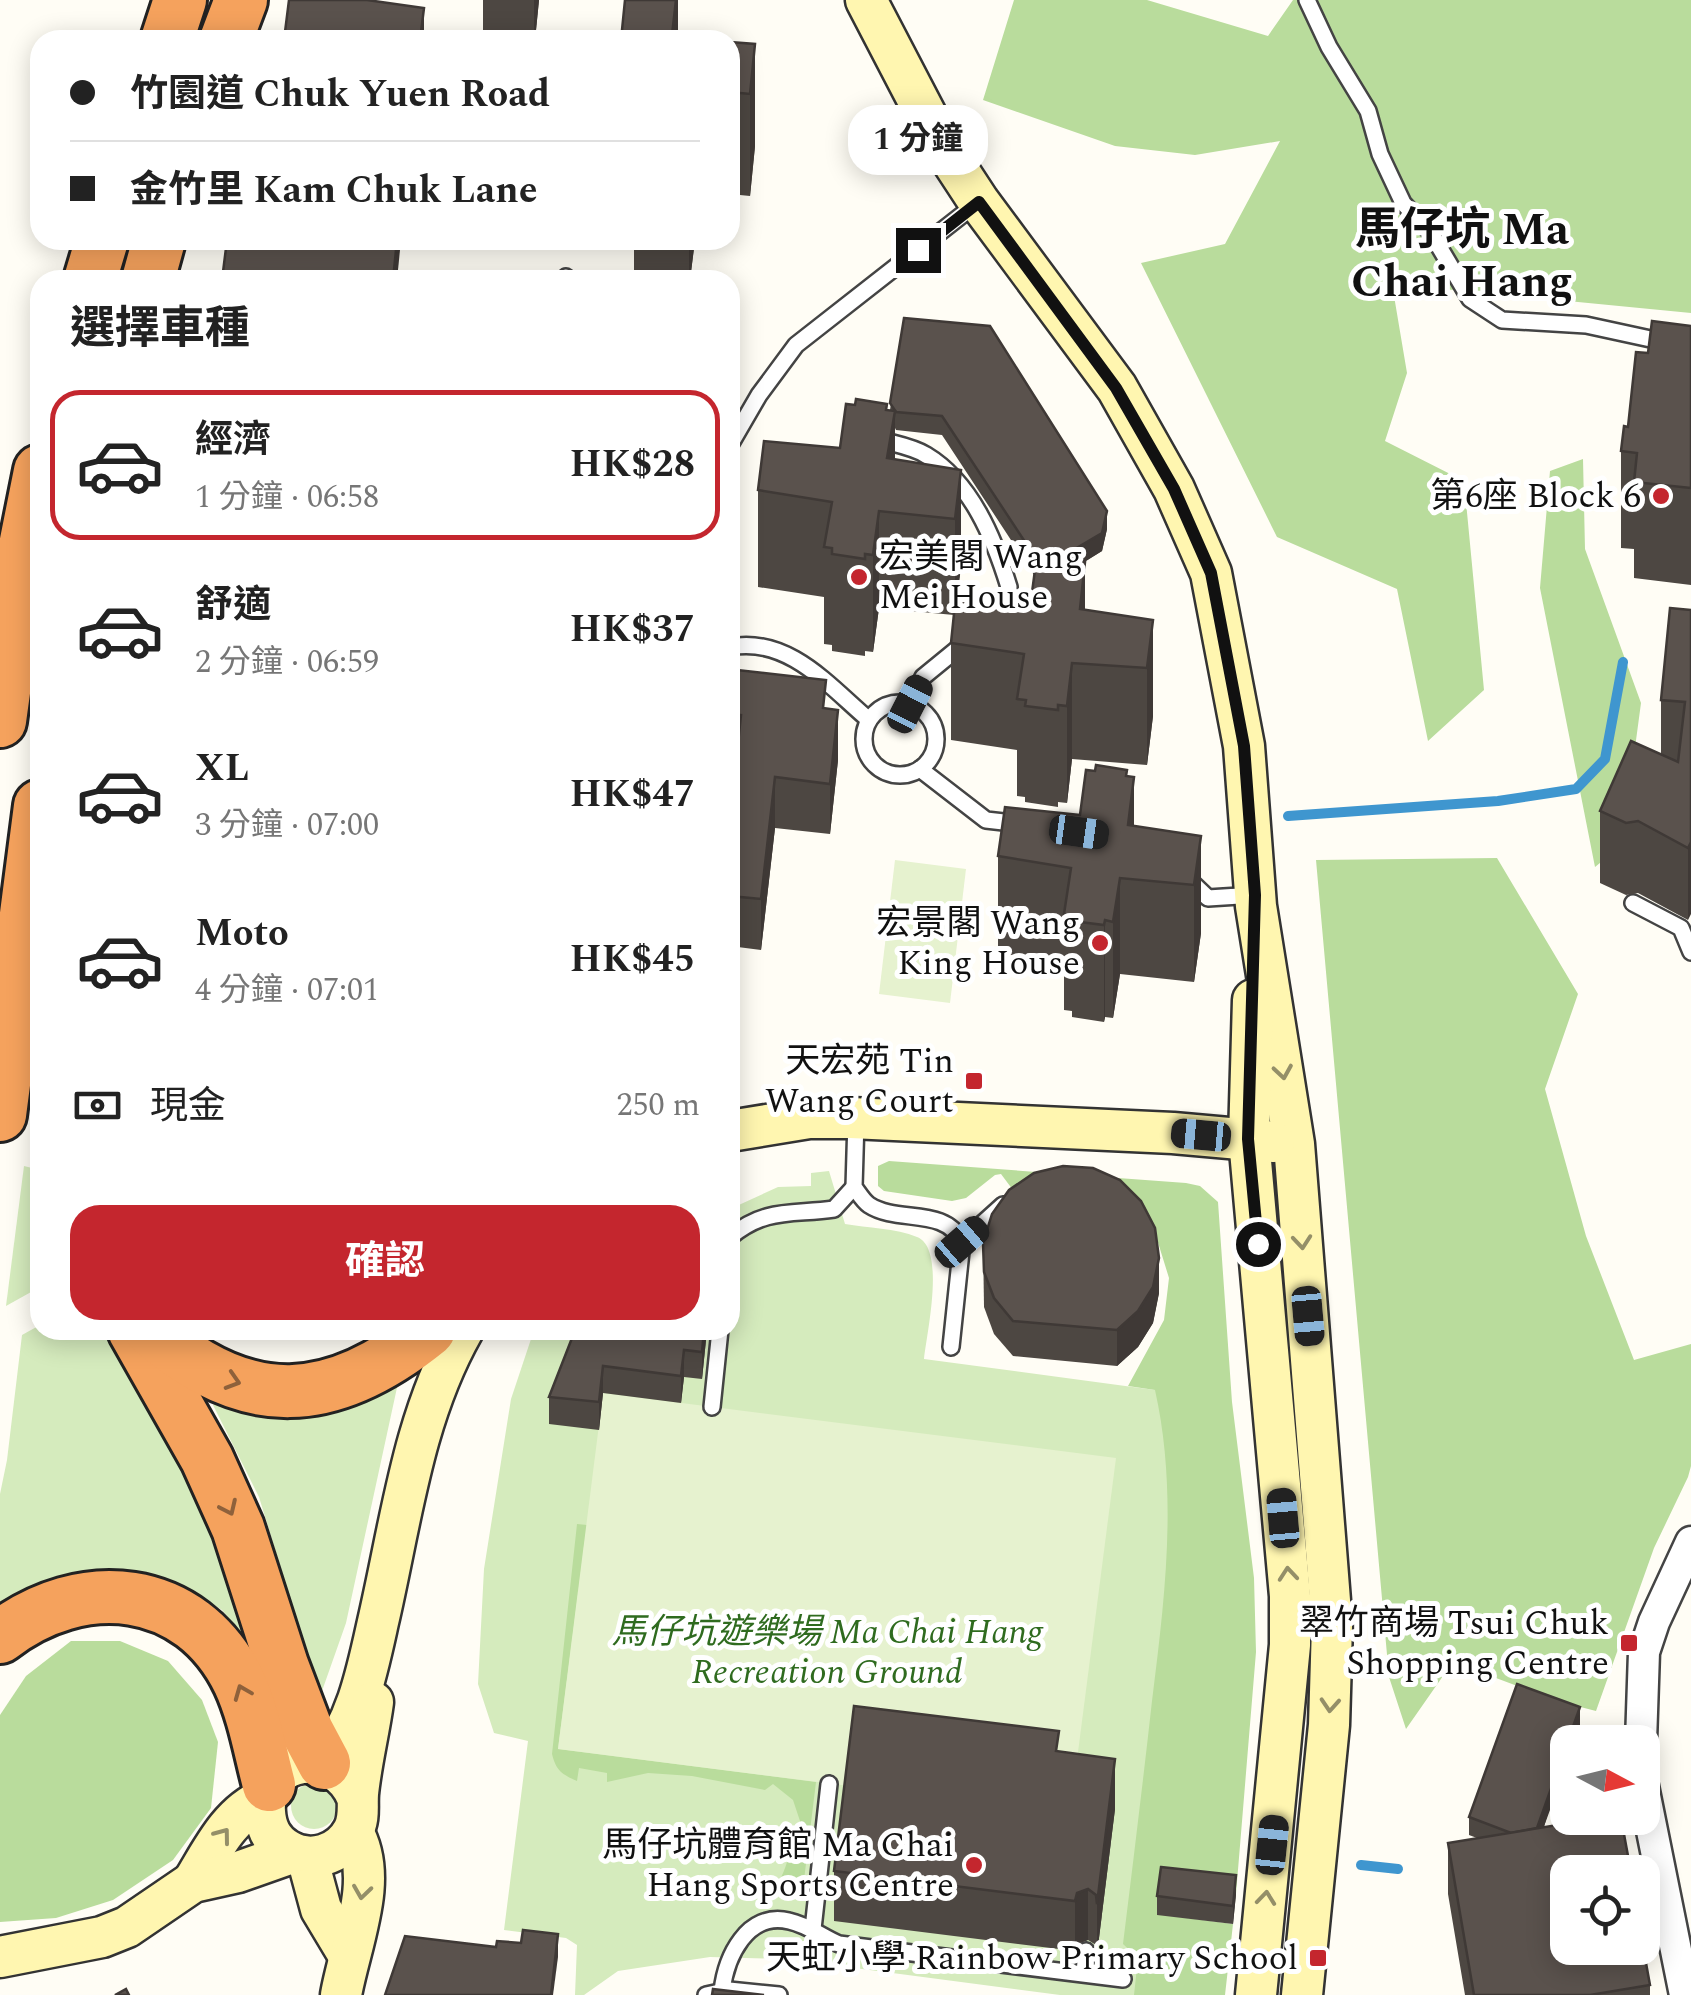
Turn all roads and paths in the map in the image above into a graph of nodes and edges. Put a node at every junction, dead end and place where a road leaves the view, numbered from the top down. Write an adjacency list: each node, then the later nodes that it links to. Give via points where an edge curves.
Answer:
1 (180, 0): 5 (highway)
2 (241, 0): 6 (highway)
3 (866, 0): 7 (main road)
4 (1306, 0): 8 (lane, via 1368,111 1403,203 1431,234 1470,299 1502,320 1586,326)
5 (170, 30)
6 (230, 30)
7 (979, 202): 9 (lane, via 796,345); 20 (main road, via 1116,388 1174,489 1211,573 1244,746)
8 (1691, 352)
9 (740, 428)
10 (880, 440): 13 (lane, via 922,452 949,471 977,508 1009,587 997,617 924,677)
11 (30, 520): 15 (highway)
12 (740, 647): 14 (lane, via 774,647 796,659)
13 (910, 704): 14 (lane, via 886,704); 16 (lane, via 929,717 936,739)
14 (868, 720): 16 (lane, via 864,744 875,765 896,775)
15 (0, 721)
16 (920, 769): 17 (lane, via 986,820)
17 (1046, 828)
18 (1178, 872): 20 (lane, via 1208,898)
19 (30, 879): 23 (highway)
20 (1255, 901): 28 (main road); 29 (main road, one-way to 29)
21 (1632, 903): 22 (lane, via 1681,928)
22 (1691, 952)
23 (11, 1019): 24 (highway); 25 (highway)
24 (30, 1073)
25 (0, 1115)
26 (856, 1118): 27 (main road); 28 (main road); 30 (lane)
27 (740, 1129)
28 (1248, 1139): 29 (main road); 60 (main road, one-way to 28, via 1287,1695 1290,1596)
29 (1294, 1144): 61 (main road, one-way to 61, via 1332,1626 1329,1725)
30 (854, 1187): 32 (lane, via 834,1208 769,1216); 33 (lane, via 882,1210 943,1222)
31 (1003, 1205): 33 (lane)
32 (740, 1230)
33 (962, 1242): 39 (lane)
34 (140, 1340): 46 (highway, one-way to 46, via 238,1528 307,1731)
35 (164, 1340): 36 (highway, one-way to 36, via 210,1374 279,1390 354,1379)
36 (416, 1340)
37 (458, 1340): 46 (main road, via 415,1448 370,1660 350,1722)
38 (719, 1340): 40 (lane)
39 (951, 1347)
40 (712, 1407)
41 (1691, 1542): 43 (street, via 1644,1652)
42 (0, 1637): 45 (highway, one-way to 42, via 240,1684 217,1650 175,1614 142,1601 86,1597 31,1615)
43 (1642, 1725)
44 (829, 1784): 50 (lane)
45 (266, 1792): 46 (main road, via 301,1762); 48 (main road, via 266,1826); 49 (main road, one-way to 45, via 224,1832)
46 (345, 1797): 48 (main road, via 330,1853); 53 (main road, one-way to 53, via 364,1855 364,1888)
47 (1653, 1835): 62 (street)
48 (300, 1855): 49 (main road); 53 (main road)
49 (193, 1882): 51 (main road, via 126,1927 89,1940)
50 (813, 1929): 55 (lane, via 840,1944); 57 (lane, via 784,1919 748,1931)
51 (20, 1945): 54 (main road)
52 (1086, 1951): 55 (lane)
53 (348, 1954): 58 (main road)
54 (0, 1956)
55 (1084, 1974): 56 (lane)
56 (1123, 1979)
57 (714, 1993): 59 (lane)
58 (341, 1995)
59 (779, 1995)
60 (1256, 1995)
61 (1302, 1995)
62 (1685, 1995)

